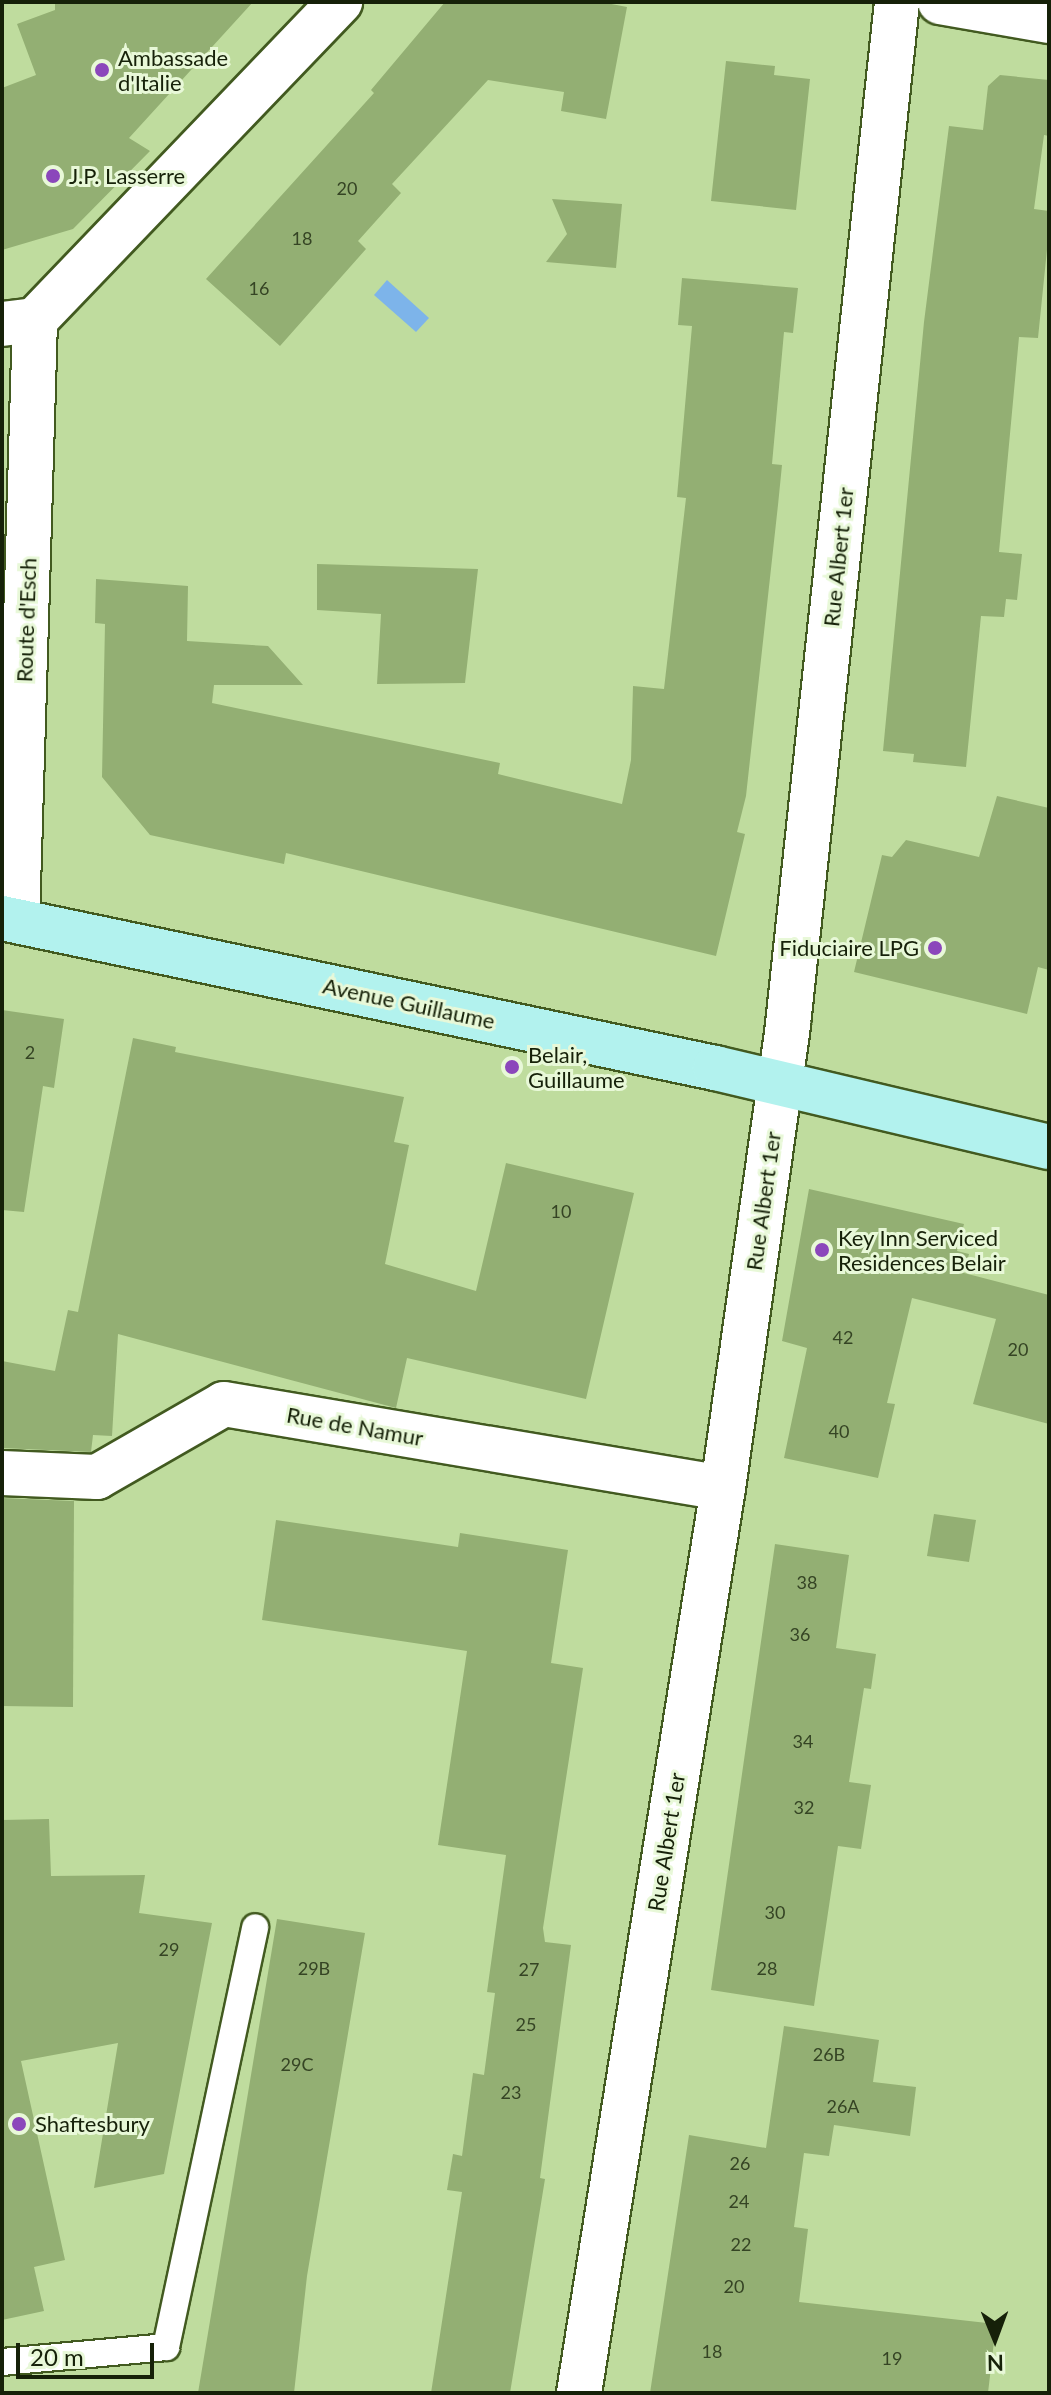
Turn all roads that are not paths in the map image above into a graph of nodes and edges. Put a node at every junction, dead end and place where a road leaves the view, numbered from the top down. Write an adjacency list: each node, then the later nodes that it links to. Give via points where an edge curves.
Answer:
1 (340, 2): 5 (street)
2 (897, 2): 7 (street, Rue Albert 1er)
3 (940, 2): 4 (street)
4 (1049, 21)
5 (18, 322): 6 (street, Route d'Esch)
6 (10, 919): 7 (main road, Avenue Guillaume)
7 (780, 1083): 8 (main road, Avenue Guillaume); 10 (street, Rue Albert 1er)
8 (1049, 1147)
9 (2, 1473): 10 (street, Rue de Namur, via 97,1477 224,1404)
10 (723, 1488): 13 (street, Rue Albert 1er)
11 (255, 1927): 12 (lane, via 166,2347)
12 (2, 2362)
13 (579, 2393)

